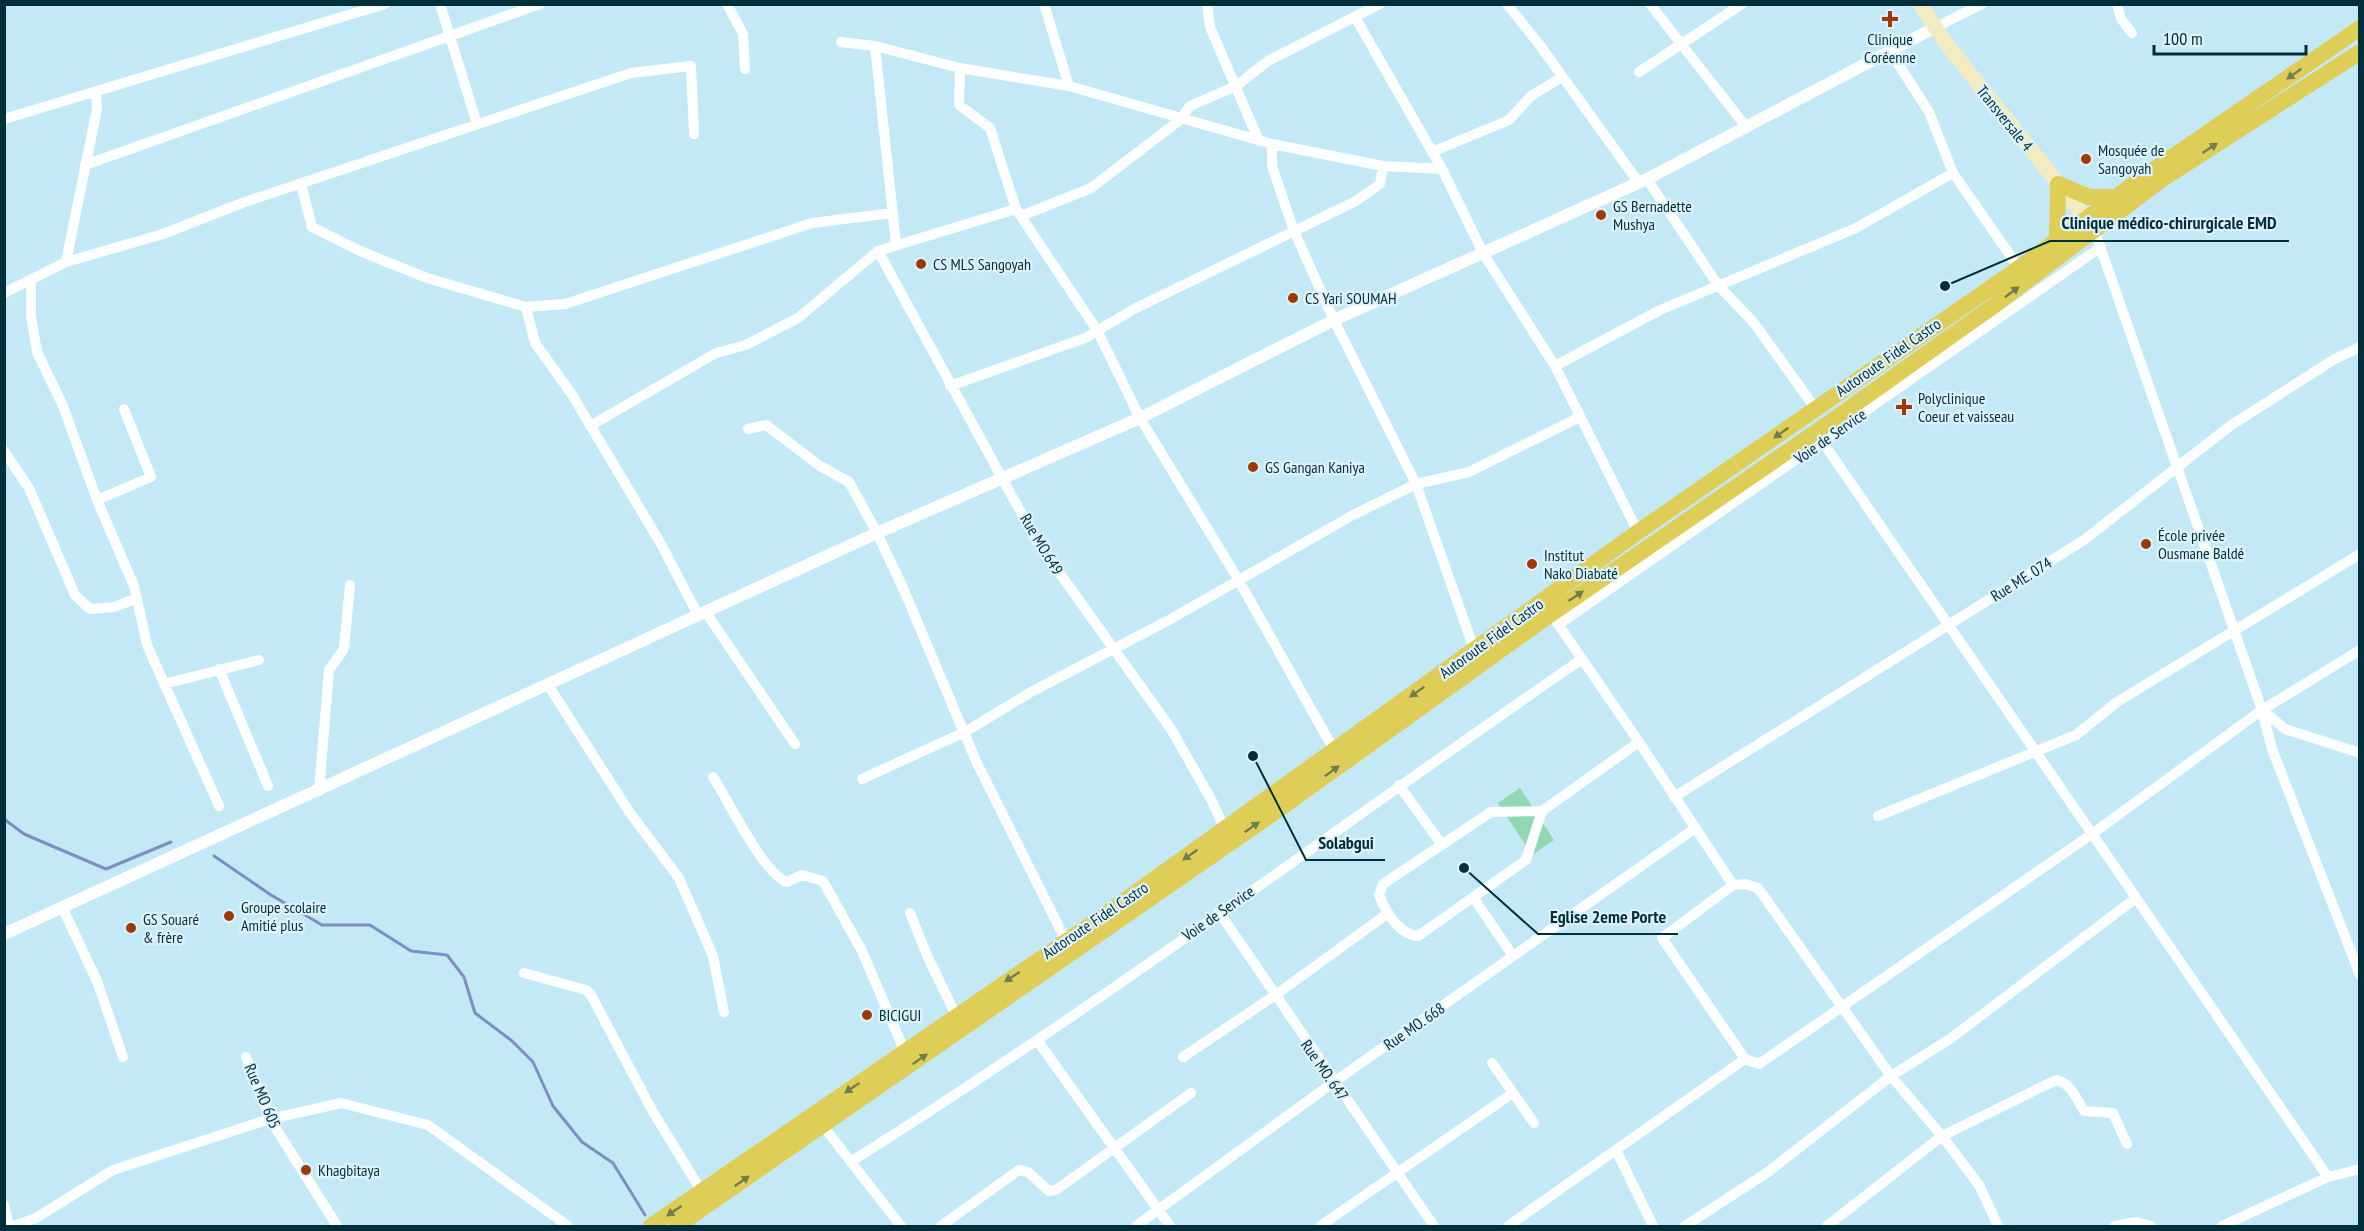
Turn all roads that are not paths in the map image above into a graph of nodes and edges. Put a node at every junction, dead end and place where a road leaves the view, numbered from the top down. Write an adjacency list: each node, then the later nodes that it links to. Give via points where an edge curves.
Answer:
1 (385, 4): 30 (street)
2 (440, 4): 18 (street)
3 (540, 4): 18 (street)
4 (727, 4): 25 (street, via 743,34)
5 (1044, 4): 28 (street)
6 (1207, 4): 29 (street, via 1210,27)
7 (1380, 4): 14 (street)
8 (1507, 4): 27 (street)
9 (1650, 4): 20 (street)
10 (1920, 4): 15 (main road, Transversale 4)
11 (1982, 4): 15 (street)
12 (2118, 4): 17 (street, via 2121,19)
13 (1738, 6): 20 (street)
14 (1354, 17): 29 (street, via 1268,61); 38 (street)
15 (1934, 28): 22 (street); 45 (main road, Transversale 4)
16 (2360, 28): 46 (highway, Autoroute Fidel Castro, one-way to 46)
17 (2132, 33)
18 (452, 38): 33 (street); 39 (street)
19 (841, 42): 21 (street)
20 (1681, 43): 26 (street); 34 (street)
21 (875, 46): 24 (street); 48 (street)
22 (1890, 51): 34 (street); 42 (street, via 1929,112)
23 (2360, 52): 49 (highway, Autoroute Fidel Castro, one-way to 23)
24 (960, 68): 28 (street); 47 (street, via 959,105 990,128)
25 (746, 69)
26 (1639, 72)
27 (1562, 76): 38 (street, via 1531,96 1509,120); 43 (street)
28 (1069, 86): 32 (street)
29 (1236, 86): 32 (street, via 1190,106); 36 (street)
30 (96, 92): 31 (street); 39 (street, via 97,109)
31 (4, 119)
32 (1180, 120): 36 (street); 47 (street, via 1091,188)
33 (477, 124): 35 (street, via 631,73 691,66); 44 (street)
34 (1747, 128): 43 (street)
35 (694, 134)
36 (1259, 141): 37 (street)
37 (1272, 144): 40 (street); 50 (street, via 1272,166)
38 (1432, 152): 41 (street)
39 (85, 165): 56 (street)
40 (1383, 166): 41 (street); 50 (street, via 1380,184 1356,201)
41 (1442, 169): 55 (street)
42 (1953, 173): 57 (street); 59 (street, via 1856,228)
43 (1643, 181): 55 (street); 59 (street)
44 (301, 184): 56 (street, via 163,234); 61 (street, via 312,227 427,278)
45 (2058, 184): 46 (highway, via 2089,197); 49 (main road, Transversale 4); 51 (highway)
46 (2116, 196): 49 (highway, Autoroute Fidel Castro)
47 (1019, 212): 52 (street); 64 (street)
48 (893, 213): 52 (street); 61 (street, via 812,223 565,304)
49 (2090, 223): 51 (highway, Autoroute Fidel Castro); 53 (street); 62 (highway, Autoroute Fidel Castro, one-way to 49)
50 (1294, 231): 63 (street); 64 (street)
51 (2057, 239): 57 (highway, Autoroute Fidel Castro)
52 (896, 244): 54 (street)
53 (2101, 247): 62 (street); 77 (street)
54 (880, 250): 68 (street, Rue MO.649); 73 (street, via 798,318 746,345 716,353)
55 (1483, 253): 63 (street); 67 (street)
56 (66, 262): 58 (street)
57 (2019, 267): 69 (highway, Autoroute Fidel Castro)
58 (31, 281): 60 (street); 81 (street, via 37,352 63,406)
59 (1718, 285): 67 (street, via 1660,310); 69 (street, via 1754,323)
60 (4, 293)
61 (526, 306): 73 (street, via 535,343)
62 (1996, 312): 66 (highway, Autoroute Fidel Castro)
63 (1334, 320): 72 (street); 80 (street)
64 (1097, 330): 68 (street, via 1033,358); 72 (street)
65 (2360, 347): 77 (street, Rue ME. 074, via 2230,426)
66 (1931, 358): 75 (street, Voie de Service); 79 (highway, Autoroute Fidel Castro)
67 (1555, 366): 71 (street)
68 (950, 386): 78 (street, Rue MO.649)
69 (1815, 408): 82 (highway, Autoroute Fidel Castro, one-way to 82)
70 (124, 409): 81 (street, via 150,477)
71 (1580, 417): 80 (street, via 1469,472); 82 (street)
72 (1140, 418): 78 (street); 85 (street)
73 (590, 426): 88 (street)
74 (748, 429): 83 (street, via 766,425 819,466 849,482)
75 (1822, 441): 79 (street, Voie de Service); 90 (street)
76 (4, 451): 87 (street, via 28,488 75,595 90,609 114,607)
77 (2176, 467): 90 (street, Rue ME. 074, via 2084,540); 91 (street)
78 (1003, 476): 83 (street); 92 (street, Rue MO.649, via 1036,540)
79 (1758, 478): 89 (highway, Autoroute Fidel Castro)
80 (1416, 484): 85 (street); 93 (street)
81 (97, 500): 87 (street)
82 (1638, 532): 93 (highway, Autoroute Fidel Castro)
83 (877, 533): 88 (street); 101 (street)
84 (2360, 554): 91 (street)
85 (1238, 579): 92 (street); 104 (street)
86 (350, 585): 111 (street, via 344,649 329,670)
87 (137, 598): 98 (street, via 147,645)
88 (702, 613): 99 (street); 103 (street)
89 (1555, 619): 95 (street); 149 (highway, Autoroute Fidel Castro, one-way to 89)
90 (1947, 625): 105 (street); 112 (street, Rue ME. 074)
91 (2233, 632): 100 (street); 105 (street, via 2117,702 2076,735)
92 (1114, 649): 101 (street); 117 (street, Rue MO.649, via 1171,729)
93 (1474, 650): 104 (highway, Autoroute Fidel Castro, one-way to 104)
94 (2360, 650): 100 (street)
95 (1581, 659): 102 (street); 109 (street, Voie de Service)
96 (259, 660): 97 (street)
97 (219, 669): 98 (street); 110 (street)
98 (164, 684): 113 (street)
99 (548, 685): 111 (street); 134 (street, via 630,813 679,878 713,956)
100 (2262, 710): 106 (street, via 2285,729); 118 (street); 131 (street, via 2272,749)
101 (965, 732): 108 (street); 128 (street)
102 (1639, 742): 112 (street); 114 (street)
103 (795, 744)
104 (1334, 750): 117 (highway, Autoroute Fidel Castro)
105 (2033, 751): 115 (street); 118 (street)
106 (2360, 753)
107 (713, 777): 137 (street, via 779,880 787,882 802,875 823,881 862,951)
108 (862, 779)
109 (1399, 785): 119 (street); 124 (street, Voie de Service)
110 (268, 786)
111 (319, 791): 123 (street)
112 (1674, 797): 116 (street)
113 (219, 806)
114 (1542, 811): 119 (street, via 1491,812); 121 (street, via 1526,860)
115 (1878, 816)
116 (1694, 828): 120 (street); 129 (street, Rue MO. 668)
117 (1225, 830): 128 (highway, Autoroute Fidel Castro, one-way to 128)
118 (2092, 834): 122 (street); 133 (street)
119 (1442, 845): 126 (street, via 1383,885 1379,895)
120 (1733, 885): 133 (street, via 1758,888); 141 (street, via 1662,940)
121 (1473, 897): 126 (street, via 1419,936 1406,932); 129 (street)
122 (2136, 898): 143 (street, via 1959,1032); 157 (street)
123 (63, 909): 127 (street); 138 (street, via 97,981)
124 (1219, 912): 132 (street, Rue MO. 647); 136 (street, Voie de Service)
125 (910, 913): 135 (street)
126 (1387, 914): 132 (street)
127 (4, 934)
128 (1066, 940): 135 (highway, Autoroute Fidel Castro, one-way to 135)
129 (1514, 956): 144 (street, Rue MO. 668)
130 (524, 973): 158 (street, via 586,990 591,995 652,1112)
131 (2360, 975)
132 (1274, 996): 140 (street); 144 (street, Rue MO. 647)
133 (1842, 1005): 141 (street, via 1759,1064); 143 (street)
134 (724, 1012)
135 (956, 1015): 137 (highway, Autoroute Fidel Castro)
136 (1036, 1040): 152 (street); 154 (street, Voie de Service)
137 (905, 1052): 158 (highway, Autoroute Fidel Castro, one-way to 158)
138 (123, 1057)
139 (246, 1057): 147 (street, Rue MO 605)
140 (1183, 1057)
141 (1745, 1059): 153 (street)
142 (1492, 1063): 146 (street)
143 (1891, 1076): 150 (street); 175 (street, via 1785,1159)
144 (1334, 1082): 156 (street, Rue MO. 647); 160 (street, Rue MO. 668)
145 (1191, 1093): 152 (street)
146 (1513, 1093): 148 (street); 156 (street)
147 (270, 1119): 162 (street, via 113,1170 36,1218); 163 (street, Rue MO 605); 164 (street, via 342,1103 428,1125)
148 (1534, 1123)
149 (823, 1126): 154 (street); 166 (highway, Autoroute Fidel Castro, one-way to 149)
150 (1942, 1136): 151 (street, via 2056,1080 2071,1088 2084,1110 2113,1113); 176 (street); 177 (street, via 1979,1185)
151 (2127, 1144)
152 (1114, 1148): 160 (street); 168 (street, via 1056,1190 1049,1191 1028,1172 1019,1170)
153 (1616, 1150): 173 (street); 174 (street)
154 (852, 1161): 167 (street)
155 (2360, 1169): 157 (street)
156 (1397, 1174): 171 (street); 172 (street, Rue MO. 647)
157 (2328, 1177): 180 (street)
158 (702, 1192): 165 (highway, Autoroute Fidel Castro, one-way to 165)
159 (4, 1205): 161 (street)
160 (1159, 1211): 169 (street, Rue MO. 668); 170 (street)
161 (9, 1227)
162 (14, 1227)
163 (337, 1227)
164 (568, 1227)
165 (651, 1227)
166 (677, 1227)
167 (901, 1227)
168 (941, 1227)
169 (1136, 1227)
170 (1170, 1227)
171 (1320, 1227)
172 (1434, 1227)
173 (1508, 1227)
174 (1653, 1227)
175 (1685, 1227)
176 (1827, 1227)
177 (1998, 1227)
178 (2115, 1227): 179 (street, via 2136,1222)
179 (2151, 1227)
180 (2222, 1227)

